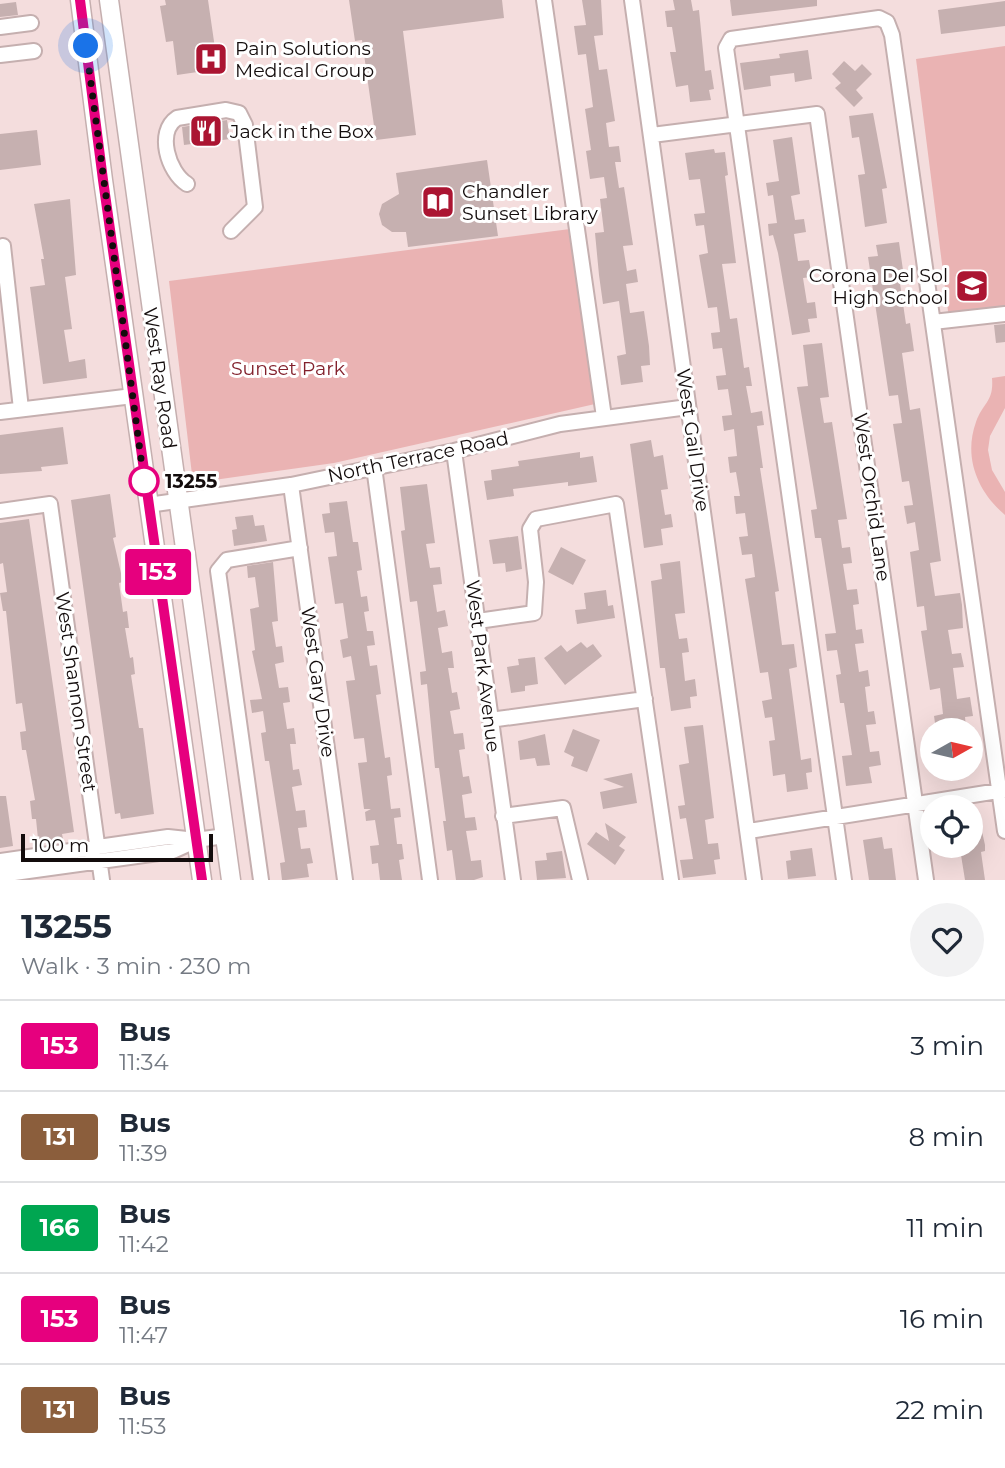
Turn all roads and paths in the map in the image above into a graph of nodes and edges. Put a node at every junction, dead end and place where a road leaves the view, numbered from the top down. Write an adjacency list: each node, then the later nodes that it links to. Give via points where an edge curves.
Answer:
1 (80, 0): 10 (main road, West Ray Road)
2 (109, 0): 9 (main road, West Ray Road)
3 (544, 0): 22 (street)
4 (632, 0): 12 (street, West Gail Drive)
5 (31, 23): 6 (street)
6 (0, 27)
7 (34, 51): 8 (street)
8 (0, 55)
9 (121, 99): 10 (main road); 26 (main road, West Ray Road)
10 (93, 101): 18 (main road, West Ray Road)
11 (736, 124): 12 (street); 17 (street, via 726,48 732,38 879,18 887,22); 34 (street, West Orchid Lane, via 817,114); 36 (street)
12 (652, 135): 19 (street, West Gail Drive)
13 (187, 184): 14 (street, via 172,168 166,129 177,118 226,110 239,113 245,125 255,207)
14 (231, 231)
15 (3, 246): 20 (street)
16 (1005, 314): 17 (street)
17 (933, 322): 33 (street)
18 (133, 396): 20 (street); 27 (main road, West Ray Road)
19 (688, 407): 22 (street, North Terrace Road); 37 (street, West Gail Drive)
20 (21, 409): 21 (street)
21 (0, 412)
22 (604, 418): 23 (street, North Terrace Road, via 560,424)
23 (454, 451): 24 (street, North Terrace Road); 30 (street, West Park Avenue)
24 (374, 467): 25 (street, North Terrace Road); 49 (street)
25 (291, 485): 26 (street, North Terrace Road); 29 (street, West Gary Drive)
26 (177, 501): 27 (street, North Terrace Road); 39 (main road, West Ray Road)
27 (148, 505): 40 (main road, West Ray Road)
28 (0, 511): 41 (street, West Shannon Street, via 50,504)
29 (300, 548): 47 (street, via 227,561 218,571); 48 (street, West Gary Drive)
30 (478, 621): 31 (street, via 534,613 530,529 536,519 616,504); 32 (street, West Park Avenue)
31 (645, 699): 32 (street); 52 (street)
32 (490, 720): 35 (street, West Park Avenue)
33 (1002, 790): 34 (street); 38 (street)
34 (916, 803): 36 (street); 55 (street, West Orchid Lane)
35 (503, 816): 50 (street, West Park Avenue); 51 (street, via 563,808)
36 (835, 817): 37 (street); 54 (street)
37 (749, 831): 53 (street, West Gail Drive)
38 (1005, 831)
39 (225, 836): 40 (street); 46 (main road, West Ray Road)
40 (196, 840): 41 (street, via 173,850); 45 (main road, West Ray Road)
41 (98, 854): 42 (street); 43 (street); 44 (street, West Shannon Street)
42 (0, 861)
43 (0, 876)
44 (102, 880)
45 (202, 880)
46 (231, 880)
47 (261, 880)
48 (345, 880)
49 (430, 880)
50 (513, 880)
51 (580, 880)
52 (671, 880)
53 (754, 880)
54 (844, 880)
55 (926, 880)

